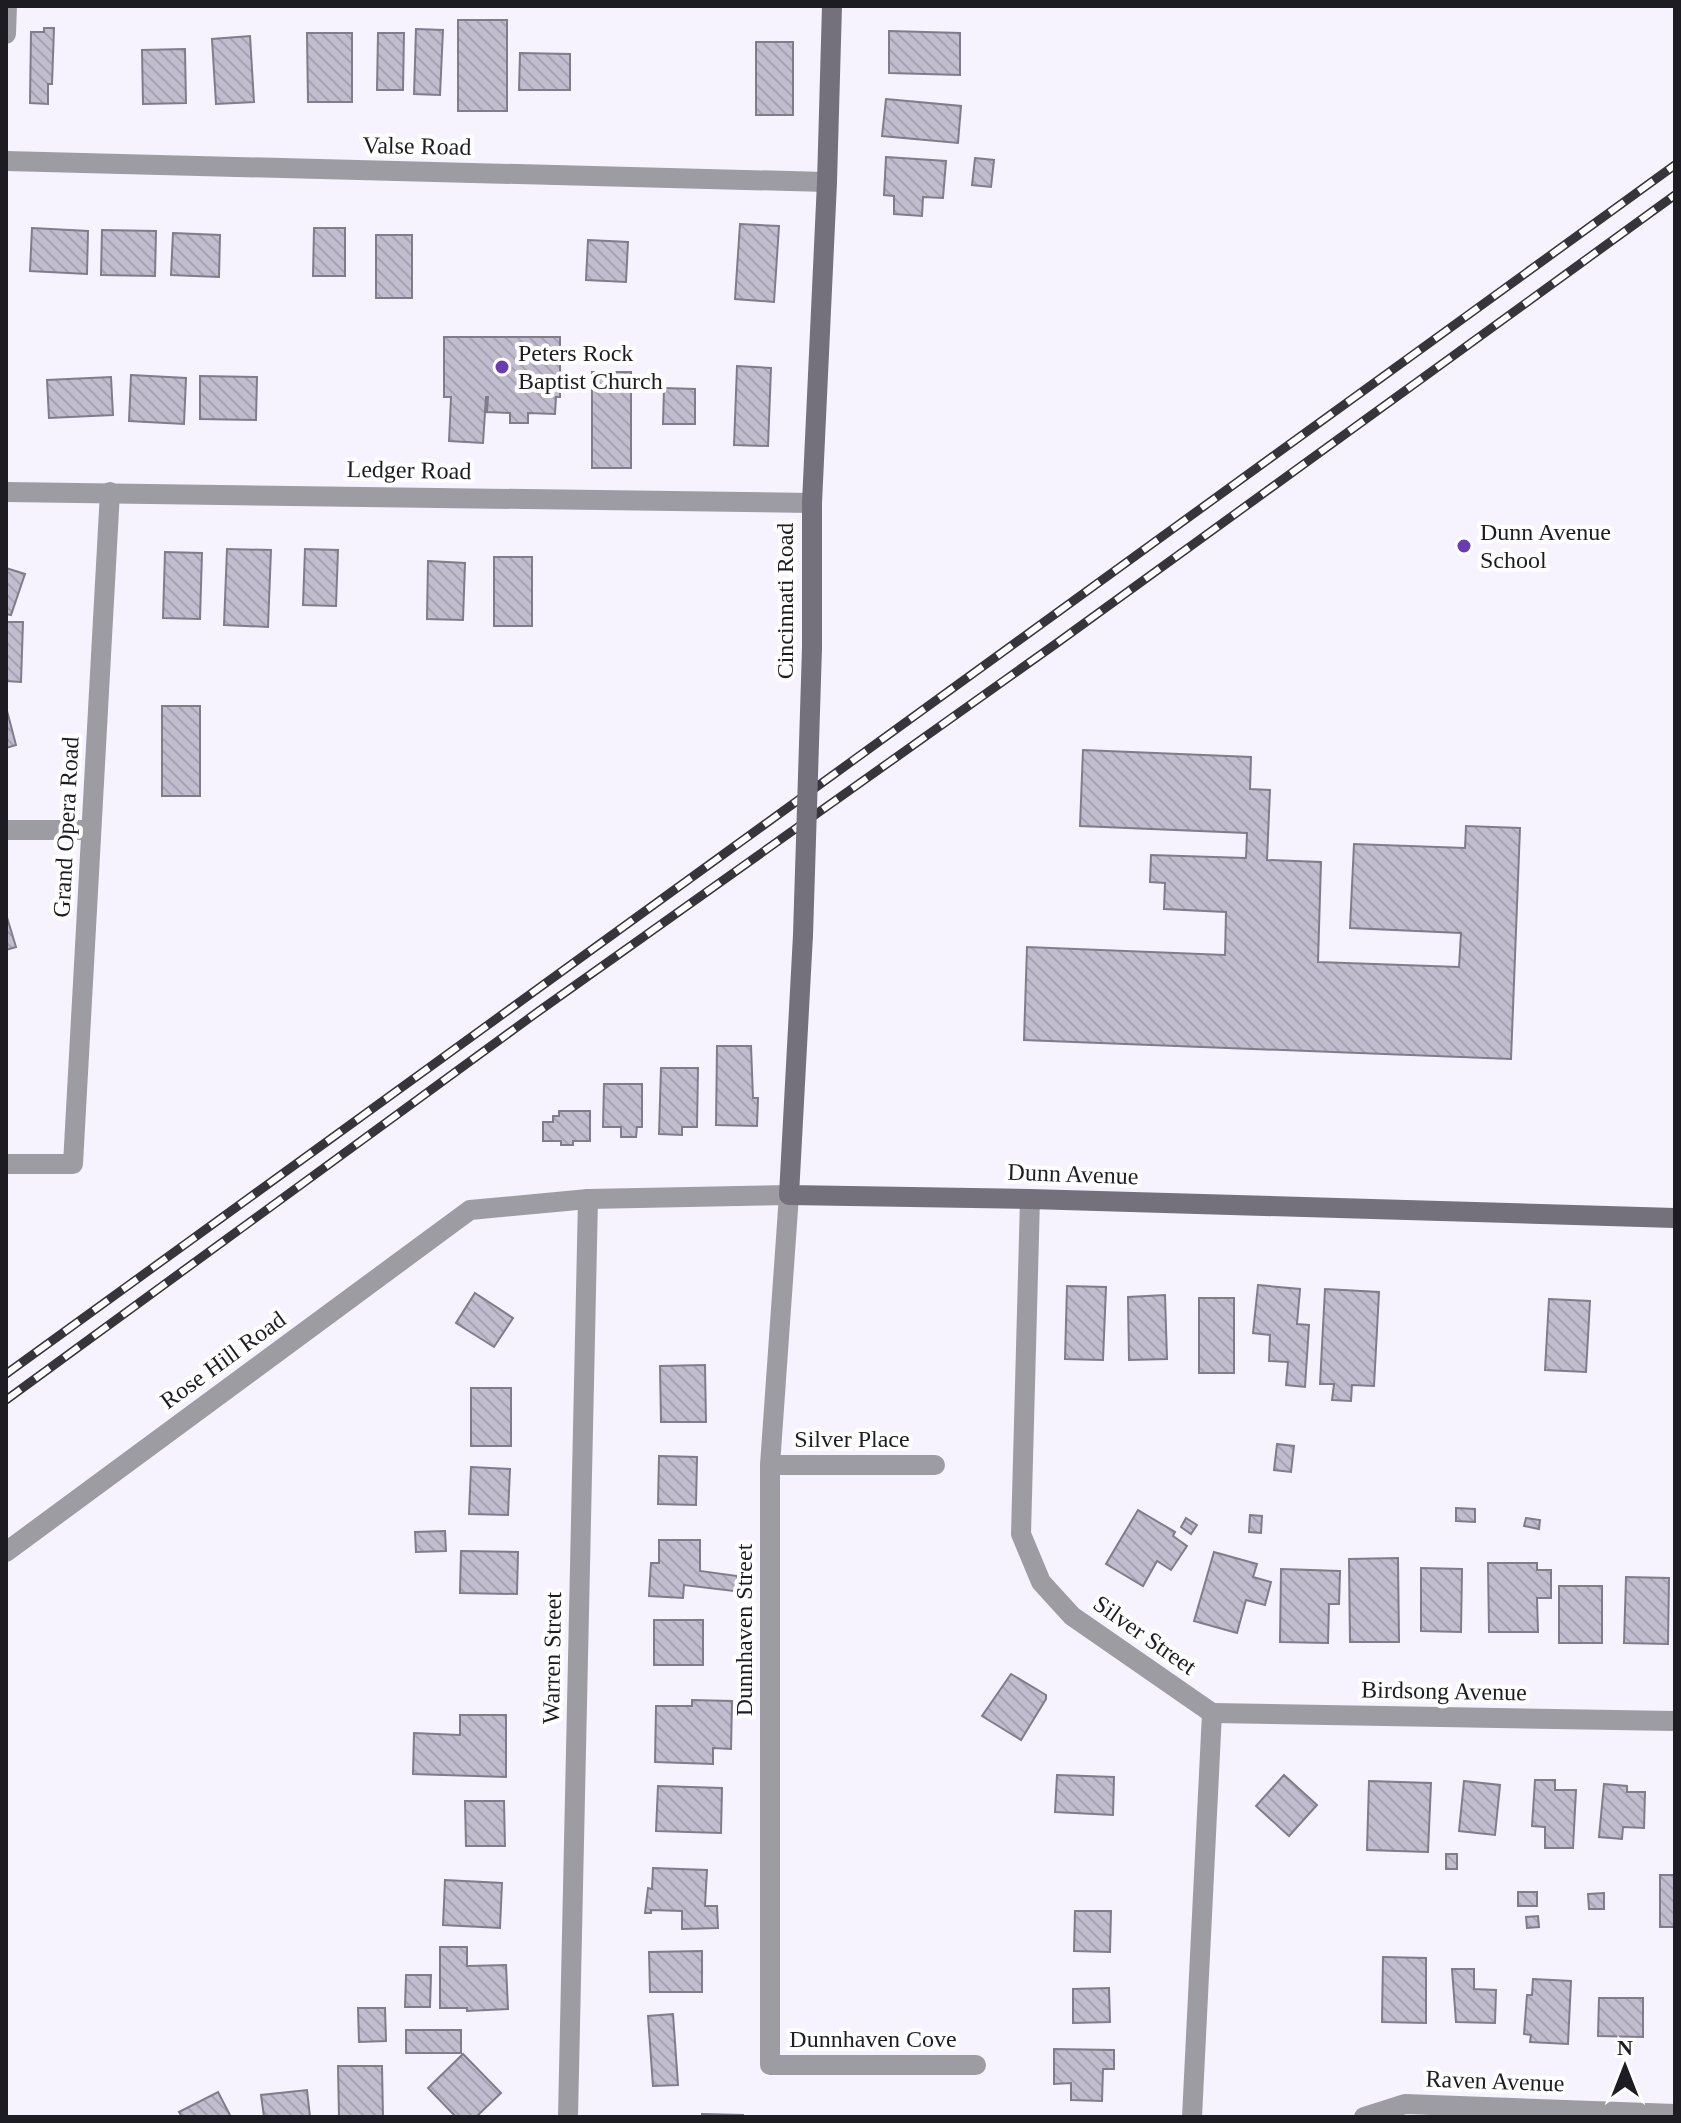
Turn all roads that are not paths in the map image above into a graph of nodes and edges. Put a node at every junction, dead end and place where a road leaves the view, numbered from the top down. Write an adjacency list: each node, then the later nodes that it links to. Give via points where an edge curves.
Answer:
1 (7, 6): 3 (street)
2 (832, 6): 5 (street, Cincinnati Road)
3 (6, 34)
4 (6, 161): 5 (street, Valse Road)
5 (827, 182): 8 (street, Cincinnati Road)
6 (6, 492): 7 (street, Ledger Road)
7 (110, 492): 8 (street, Ledger Road); 10 (street, Grand Opera Road)
8 (812, 503): 12 (street, Cincinnati Road, bridge, via 803,935)
9 (6, 830): 10 (street)
10 (91, 830): 11 (street, Grand Opera Road, via 73,1164)
11 (6, 1164)
12 (789, 1195): 13 (street, Dunn Avenue); 14 (street, Dunn Avenue); 17 (street, Dunnhaven Street)
13 (588, 1199): 15 (street, Dunn Avenue); 25 (street, Warren Street)
14 (1030, 1199): 16 (street, Dunn Avenue); 20 (street, Silver Street, via 1021,1534 1041,1582 1072,1616)
15 (470, 1210): 19 (street, Rose Hill Road)
16 (1675, 1218)
17 (770, 1465): 18 (street, Silver Place); 22 (street, Dunnhaven Street)
18 (935, 1465)
19 (6, 1552)
20 (1212, 1713): 21 (street, Birdsong Avenue); 26 (street)
21 (1675, 1721)
22 (770, 2065): 23 (street, Dunnhaven Cove)
23 (976, 2065)
24 (1675, 2114): 27 (street, Raven Avenue, via 1405,2104)
25 (568, 2117)
26 (1192, 2117)
27 (1364, 2117)

